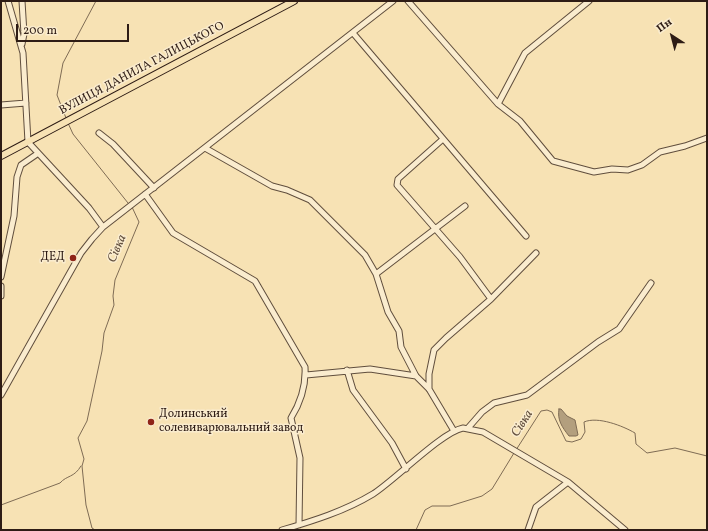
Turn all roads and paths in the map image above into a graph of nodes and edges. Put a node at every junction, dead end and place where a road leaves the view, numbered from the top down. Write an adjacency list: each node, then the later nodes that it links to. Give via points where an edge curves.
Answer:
1 (8, 1): 8 (street)
2 (22, 1): 8 (street)
3 (294, 1): 15 (main road, ВУЛИЦЯ ДАНИЛА ГАЛИЦЬКОГО)
4 (393, 1): 7 (street)
5 (408, 1): 10 (street)
6 (589, 1): 10 (street, via 525,53)
7 (353, 33): 14 (street); 16 (street)
8 (22, 47): 9 (street)
9 (26, 103): 11 (street); 15 (street)
10 (498, 104): 13 (street, via 520,121 553,161 594,172 628,170 642,165 660,152)
11 (1, 105)
12 (99, 133): 19 (street, via 113,144)
13 (707, 138)
14 (443, 139): 23 (street, via 398,178 397,185); 24 (street)
15 (28, 142): 17 (street); 18 (main road, ВУЛИЦЯ ДАНИЛА ГАЛИЦЬКОГО)
16 (205, 148): 19 (street); 26 (street, via 272,186 310,200 365,255)
17 (37, 154): 22 (street); 27 (street, via 21,165 17,178 14,216)
18 (1, 156)
19 (154, 188): 20 (street)
20 (146, 194): 22 (street); 33 (street, via 173,233 255,281 305,366)
21 (464, 206): 23 (street)
22 (104, 227): 36 (street, via 82,253)
23 (436, 229): 26 (street); 31 (street)
24 (526, 236)
25 (536, 253): 31 (street)
26 (376, 274): 34 (street, via 388,312 399,331 401,347)
27 (1, 277)
28 (651, 283): 37 (street, via 619,329 527,395 494,403)
29 (1, 288): 30 (street)
30 (1, 296)
31 (491, 299): 35 (street, via 434,350)
32 (347, 370): 33 (street); 34 (street, via 370,369); 39 (street, via 353,390 392,443)
33 (306, 375): 41 (street, via 301,402 291,418 300,458)
34 (416, 376): 35 (street)
35 (429, 389): 38 (street)
36 (1, 395)
37 (468, 428): 38 (street); 40 (street, via 483,432)
38 (454, 431): 39 (street)
39 (406, 469): 41 (street, via 373,494 341,510)
40 (568, 482): 43 (street, via 536,507); 44 (street)
41 (299, 525): 42 (street)
42 (282, 530)
43 (528, 530)
44 (625, 530)

